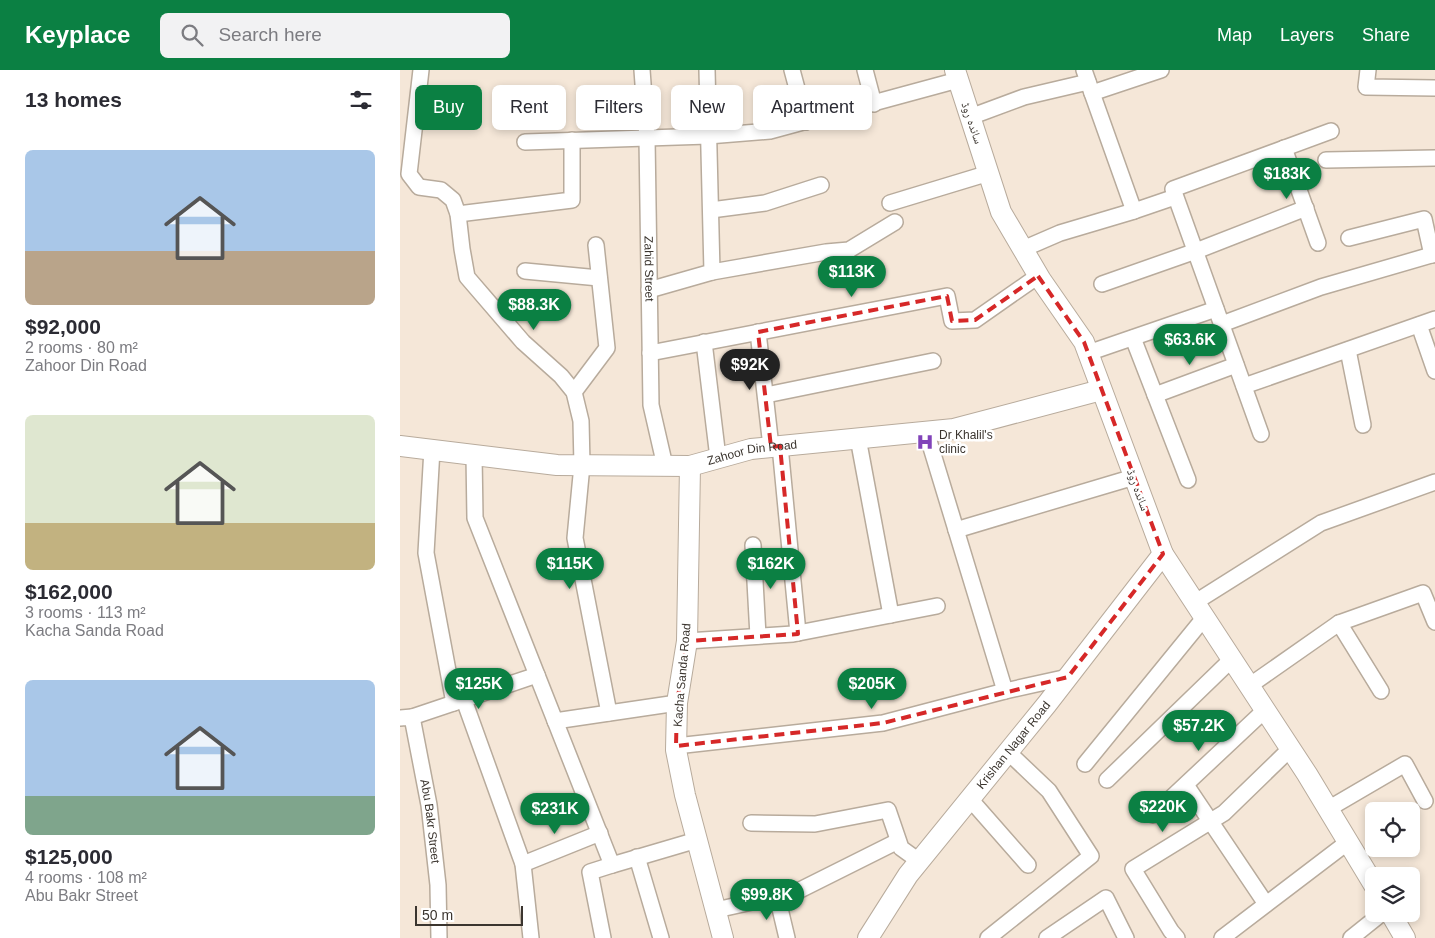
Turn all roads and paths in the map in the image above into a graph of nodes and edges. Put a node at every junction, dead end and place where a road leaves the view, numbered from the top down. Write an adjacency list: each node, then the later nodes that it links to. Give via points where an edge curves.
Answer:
1 (421, 70): 14 (street)
2 (642, 70): 18 (street, Zahid Street)
3 (707, 70): 17 (street)
4 (792, 70): 10 (street)
5 (865, 70): 12 (street)
6 (1161, 70): 9 (street)
7 (1368, 70): 11 (street, via 1366,87)
8 (956, 75): 12 (street); 13 (main road, ساندہ روڈ)
9 (1088, 82): 13 (street, via 1024,97); 30 (street)
10 (796, 85)
11 (1435, 88)
12 (874, 104)
13 (970, 117): 24 (main road, ساندہ روڈ)
14 (407, 124): 31 (street, via 409,174 419,188 441,190 453,200)
15 (774, 130): 17 (street)
16 (1331, 131): 21 (street)
17 (708, 136): 18 (street); 29 (street)
18 (647, 138): 19 (street); 44 (street, Zahid Street)
19 (572, 140): 20 (street); 31 (street, via 572,200)
20 (525, 142)
21 (1284, 148): 26 (street, via 1173,189); 28 (street)
22 (1435, 158): 23 (street)
23 (1326, 160)
24 (989, 173): 27 (street); 36 (main road, ساندہ روڈ, via 1001,212)
25 (821, 185): 29 (street, via 765,204)
26 (1176, 197): 30 (street); 37 (street)
27 (890, 203)
28 (1306, 208): 34 (street); 37 (street)
29 (710, 210): 40 (street)
30 (1134, 210): 36 (street, via 1060,232)
31 (458, 214): 60 (street, via 467,277 524,342)
32 (895, 222): 40 (street, via 849,250)
33 (1349, 238): 38 (street, via 1424,219)
34 (1318, 243)
35 (596, 245): 42 (street)
36 (1023, 249): 41 (main road, ساندہ روڈ)
37 (1196, 251): 43 (street); 45 (street)
38 (1434, 255): 47 (street, via 1321,286)
39 (525, 272): 42 (street)
40 (712, 272): 44 (street)
41 (1038, 276): 49 (street, via 976,320 952,321 946,296); 54 (main road, ساندہ روڈ, via 1084,342)
42 (599, 278): 60 (street, via 607,348)
43 (1102, 284)
44 (649, 290): 53 (street, Zahid Street)
45 (1216, 309): 47 (street); 50 (street)
46 (1435, 319): 48 (street)
47 (1222, 324): 56 (street)
48 (1419, 325): 52 (street); 57 (street)
49 (758, 332): 51 (street); 61 (street)
50 (1133, 338): 54 (street); 62 (street)
51 (704, 342): 53 (street); 71 (street)
52 (1348, 350): 58 (street); 63 (street)
53 (650, 352): 73 (street, Zahid Street, via 651,405)
54 (1088, 353): 59 (main road, ساندہ روڈ)
55 (932, 362): 61 (street)
56 (1236, 365): 58 (street); 62 (street)
57 (1435, 371)
58 (1244, 386): 65 (street)
59 (1102, 390): 64 (main road, Zahoor Din Road, via 954,429); 75 (main road, ساندہ روڈ)
60 (574, 392): 72 (street, via 581,421)
61 (766, 395): 68 (street)
62 (1155, 395): 76 (street)
63 (1363, 425)
64 (926, 431): 66 (main road, Zahoor Din Road); 78 (street)
65 (1261, 434)
66 (858, 438): 68 (main road, Zahoor Din Road); 83 (street)
67 (400, 446): 69 (main road, Zahoor Din Road)
68 (776, 446): 71 (main road, Zahoor Din Road); 86 (street)
69 (432, 449): 70 (main road, Zahoor Din Road); 95 (street, via 426,553)
70 (474, 455): 72 (main road, Zahoor Din Road); 90 (street, via 475,518)
71 (718, 458): 74 (main road, Zahoor Din Road)
72 (582, 465): 73 (main road, Zahoor Din Road); 98 (street, via 575,538)
73 (665, 466): 74 (main road, Zahoor Din Road)
74 (690, 466): 88 (main road, Kacha Sanda Road)
75 (1134, 478): 78 (street); 80 (main road, ساندہ روڈ)
76 (1188, 480)
77 (1435, 482): 82 (street, via 1321,523)
78 (956, 530): 93 (street)
79 (753, 545): 87 (street)
80 (1163, 554): 82 (main road, ساندہ روڈ); 91 (main road, Krishan Nagar Road)
81 (937, 606): 83 (street)
82 (1199, 610): 89 (main road, ساندہ روڈ); 104 (street)
83 (891, 615): 86 (street)
84 (1435, 622): 85 (street, via 1423,593)
85 (1339, 623): 92 (street); 94 (street)
86 (798, 633): 87 (street)
87 (758, 636): 88 (street)
88 (687, 641): 96 (main road, Kacha Sanda Road)
89 (1232, 659): 92 (main road, ساندہ روڈ); 105 (street)
90 (537, 675): 95 (street); 100 (street)
91 (1068, 678): 93 (street); 103 (main road, Krishan Nagar Road)
92 (1249, 686): 97 (main road, ساندہ روڈ)
93 (1005, 691): 101 (street, via 883,724)
94 (1381, 691)
95 (459, 702): 99 (street); 119 (street)
96 (677, 704): 98 (street); 101 (main road, Kacha Sanda Road)
97 (1265, 710): 102 (main road, ساندہ روڈ); 106 (street)
98 (609, 713): 100 (street)
99 (406, 718): 128 (street, Abu Bakr Street, via 430,814 438,885)
100 (555, 721): 113 (street)
101 (676, 746): 114 (main road, Kacha Sanda Road)
102 (1290, 749): 109 (main road, ساندہ روڈ); 111 (street, via 1224,813)
103 (1008, 752): 107 (main road, Krishan Nagar Road); 135 (street, via 1049,791 1091,856)
104 (1084, 764)
105 (1107, 780)
106 (1186, 785): 110 (street); 111 (street)
107 (970, 799): 118 (main road, Krishan Nagar Road); 121 (street)
108 (1425, 801): 109 (street, via 1405,764)
109 (1328, 809): 116 (main road, ساندہ روڈ)
110 (1153, 815)
111 (1210, 821): 124 (street); 138 (street, via 1133,869)
112 (751, 823): 115 (street, via 815,824 888,810)
113 (600, 834): 119 (street); 120 (street)
114 (697, 840): 117 (street); 125 (main road, Kacha Sanda Road)
115 (898, 841): 118 (street, via 901,848); 123 (street, via 796,892)
116 (1348, 842): 122 (main road, ساندہ روڈ); 124 (street)
117 (637, 858): 120 (street); 131 (street)
118 (919, 861): 134 (main road, Krishan Nagar Road)
119 (522, 864): 129 (street)
120 (612, 865): 130 (street, via 590,872)
121 (1028, 865)
122 (1365, 870)
123 (777, 896): 125 (street); 133 (street)
124 (1266, 904): 139 (street)
125 (716, 910): 132 (main road, Kacha Sanda Road)
126 (1370, 922): 140 (street)
127 (1396, 922): 141 (main road)
128 (439, 938)
129 (532, 938)
130 (603, 938)
131 (661, 938)
132 (723, 938)
133 (787, 938)
134 (868, 938)
135 (988, 938)
136 (1047, 938): 137 (street, via 1106,898)
137 (1126, 938)
138 (1177, 938)
139 (1222, 938)
140 (1351, 938)
141 (1405, 938)

